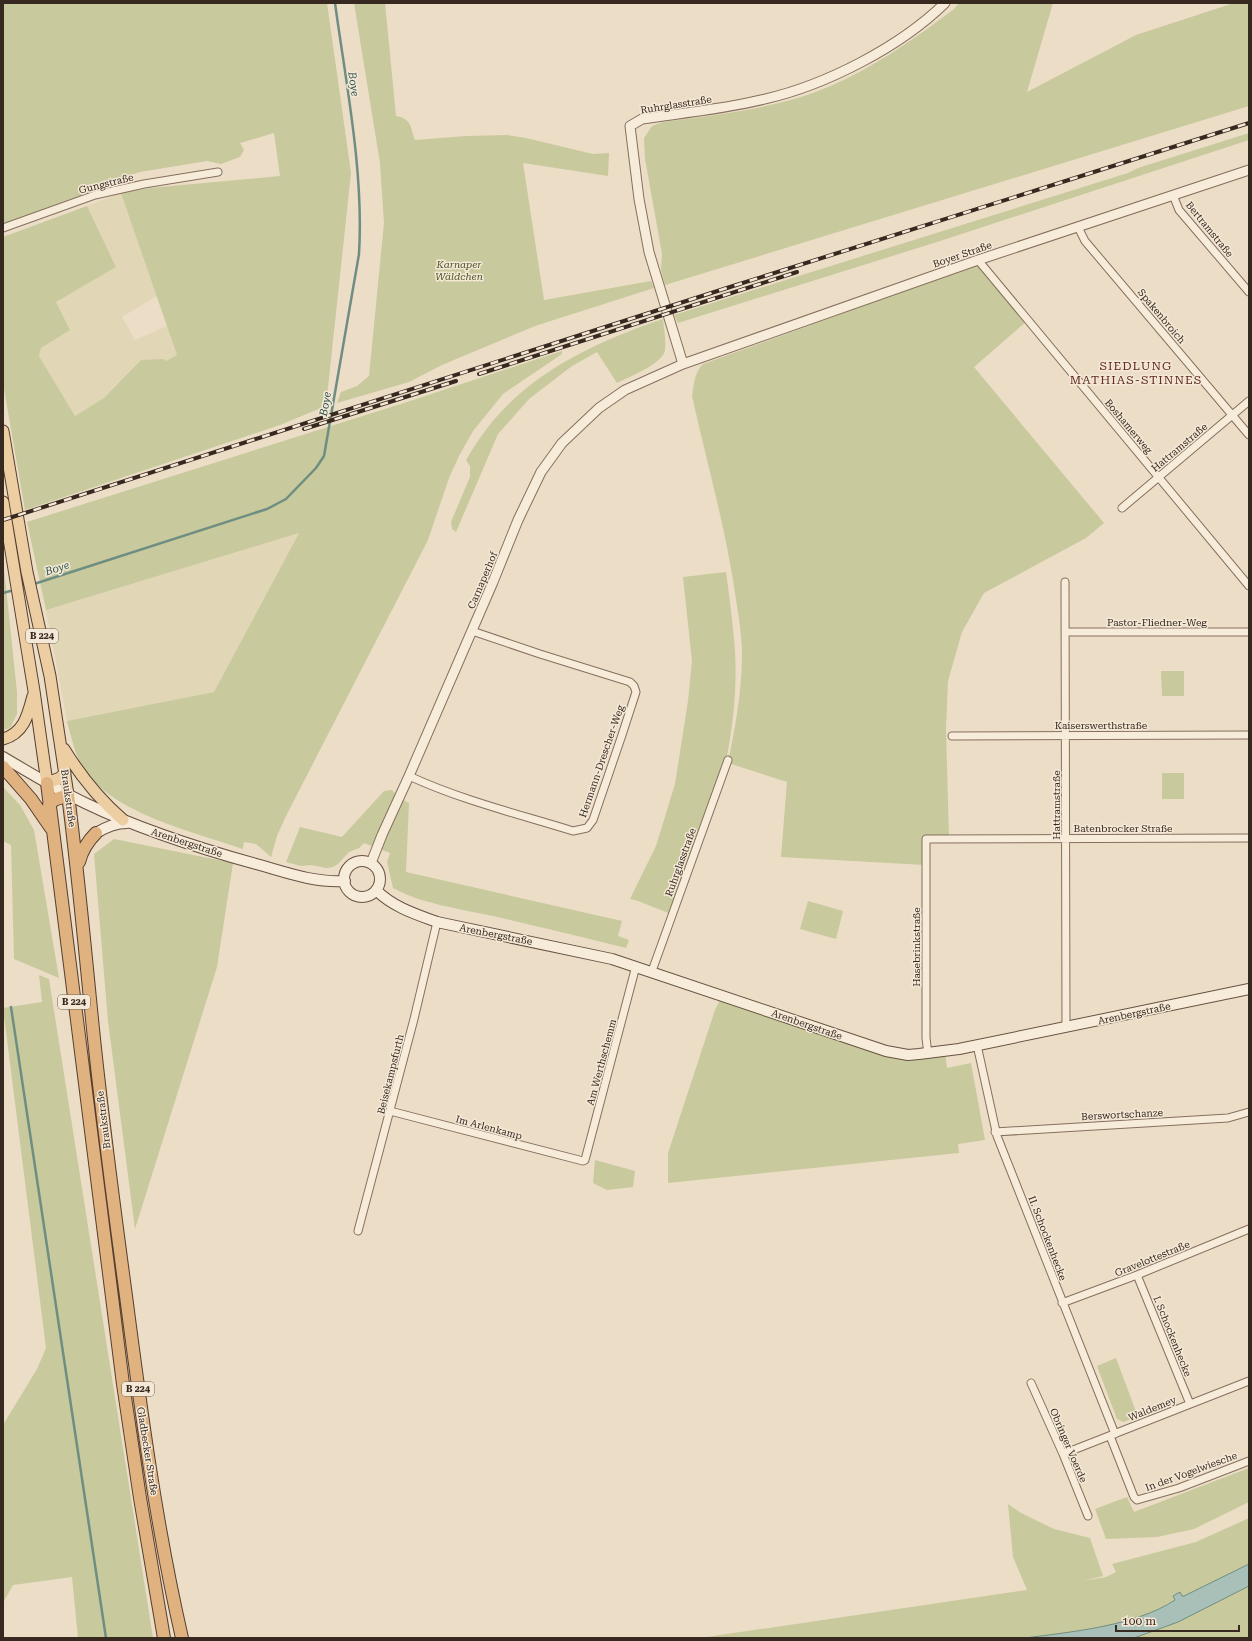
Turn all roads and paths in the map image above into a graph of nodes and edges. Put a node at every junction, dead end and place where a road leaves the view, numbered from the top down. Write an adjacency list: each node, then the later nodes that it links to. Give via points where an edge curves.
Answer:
1 (945, 3): 9 (street, Ruhrglasstraße, via 915,28 869,58 802,88 739,105 642,119 630,126 649,252)
2 (1249, 170): 4 (street, Boyer Straße)
3 (218, 172): 6 (street, Gungstraße, via 95,195)
4 (1173, 195): 5 (street, Boyer Straße); 8 (street, Bertramstraße, via 1179,210)
5 (1078, 227): 7 (street, Boyer Straße); 11 (street, Spakenbroich, via 1085,241)
6 (3, 228)
7 (978, 260): 9 (street, Boyer Straße); 14 (street, Boshamerweg)
8 (1249, 292)
9 (683, 364): 19 (street, Carnaperhof, via 620,393 599,408 562,443 541,472 525,505)
10 (1249, 402): 11 (street, Hattramstraße)
11 (1233, 415): 13 (street, Spakenbroich); 14 (street, Hattramstraße)
12 (3, 431): 27 (main road, Braukstraße / B 224, via 27,572 50,676)
13 (1249, 435)
14 (1158, 478): 16 (street, Hattramstraße); 18 (street, Boshamerweg)
15 (3, 502): 22 (main road, Braukstraße / B 224)
16 (1122, 508)
17 (1065, 582): 20 (street, Hattramstraße)
18 (1249, 586)
19 (472, 631): 32 (street, Carnaperhof); 32 (street, Hermann-Drescher-Weg, via 630,682 634,686 636,692 593,820 587,828 573,831 464,797)
20 (1064, 632): 21 (street, Pastor-Fliedner-Weg); 23 (street, Hattramstraße)
21 (1249, 632)
22 (34, 691): 26 (main road, via 24,725 16,733); 33 (main road, Braukstraße / B 224)
23 (1065, 735): 24 (street, Kaiserswerthstraße); 25 (street, Kaiserswerthstraße); 39 (street, Hattramstraße)
24 (1249, 735)
25 (952, 736)
26 (3, 739)
27 (62, 746): 31 (main road, Braukstraße / B 224); 36 (main road, via 102,801)
28 (3, 757): 33 (main road, Arenbergstraße)
29 (728, 760): 48 (street, Ruhrglasstraße)
30 (3, 767): 37 (highway, via 31,800)
31 (66, 773): 33 (main road); 34 (main road, Braukstraße / B 224)
32 (410, 776): 42 (street, Carnaperhof)
33 (47, 783): 34 (main road, Arenbergstraße); 35 (highway, Braukstraße / B 224)
34 (68, 795): 35 (highway, via 61,796); 36 (main road, Arenbergstraße); 43 (highway, Braukstraße / B 224)
35 (49, 805): 37 (highway, Braukstraße / B 224)
36 (126, 821): 38 (main road); 44 (main road, Arenbergstraße, via 246,861 327,882)
37 (52, 831): 58 (highway, Braukstraße / B 224)
38 (96, 833): 43 (highway, via 87,843)
39 (1066, 838): 40 (street, Batenbrocker Straße); 41 (street, Batenbrocker Straße); 50 (street, Hattramstraße)
40 (1249, 838)
41 (926, 839): 52 (street, Hasebrinkstraße)
42 (371, 863): 44 (main road, via 362,861 352,864 346,872); 45 (main road, via 380,876)
43 (78, 868): 57 (highway, Braukstraße / B 224)
44 (344, 881): 45 (main road, via 349,891 358,896 368,896)
45 (376, 890): 46 (main road, Arenbergstraße, via 393,904)
46 (437, 922): 47 (main road, Arenbergstraße, via 589,953); 53 (street, Beisekampsfurth)
47 (636, 966): 48 (main road, Arenbergstraße); 56 (street, Am Werthschemm)
48 (652, 971): 52 (main road, Arenbergstraße, via 886,1051 908,1055)
49 (1249, 989): 50 (main road, Arenbergstraße)
50 (1066, 1027): 51 (main road, Arenbergstraße)
51 (977, 1045): 52 (main road, Arenbergstraße); 55 (street, II. Schockenhecke)
52 (928, 1054)
53 (390, 1111): 56 (street, Im Arlenkamp); 60 (street, Beisekampsfurth)
54 (1249, 1112): 55 (street, Berswortschanze, via 1228,1118)
55 (995, 1132): 62 (street, II. Schockenhecke)
56 (583, 1161)
57 (109, 1168): 71 (highway, Gladbecker Straße / B 224, via 154,1498)
58 (96, 1174): 70 (highway, Gladbecker Straße / B 224, via 137,1475)
59 (1249, 1229): 61 (street, Gravelottestraße)
60 (358, 1230)
61 (1137, 1275): 62 (street, Gravelottestraße); 65 (street, I. Schockenhecke)
62 (1062, 1303): 66 (street, II. Schockenhecke)
63 (1249, 1380): 65 (street, Waldemey)
64 (1031, 1383): 67 (street, Obringer Voerde)
65 (1190, 1404): 66 (street, Waldemey)
66 (1112, 1435): 67 (street, Waldemey); 68 (street, In der Vogelwiesche, via 1134,1497 1138,1500 1179,1488)
67 (1063, 1454): 69 (street, Obringer Voerde)
68 (1249, 1460)
69 (1088, 1516)
70 (164, 1638)
71 (182, 1638)

